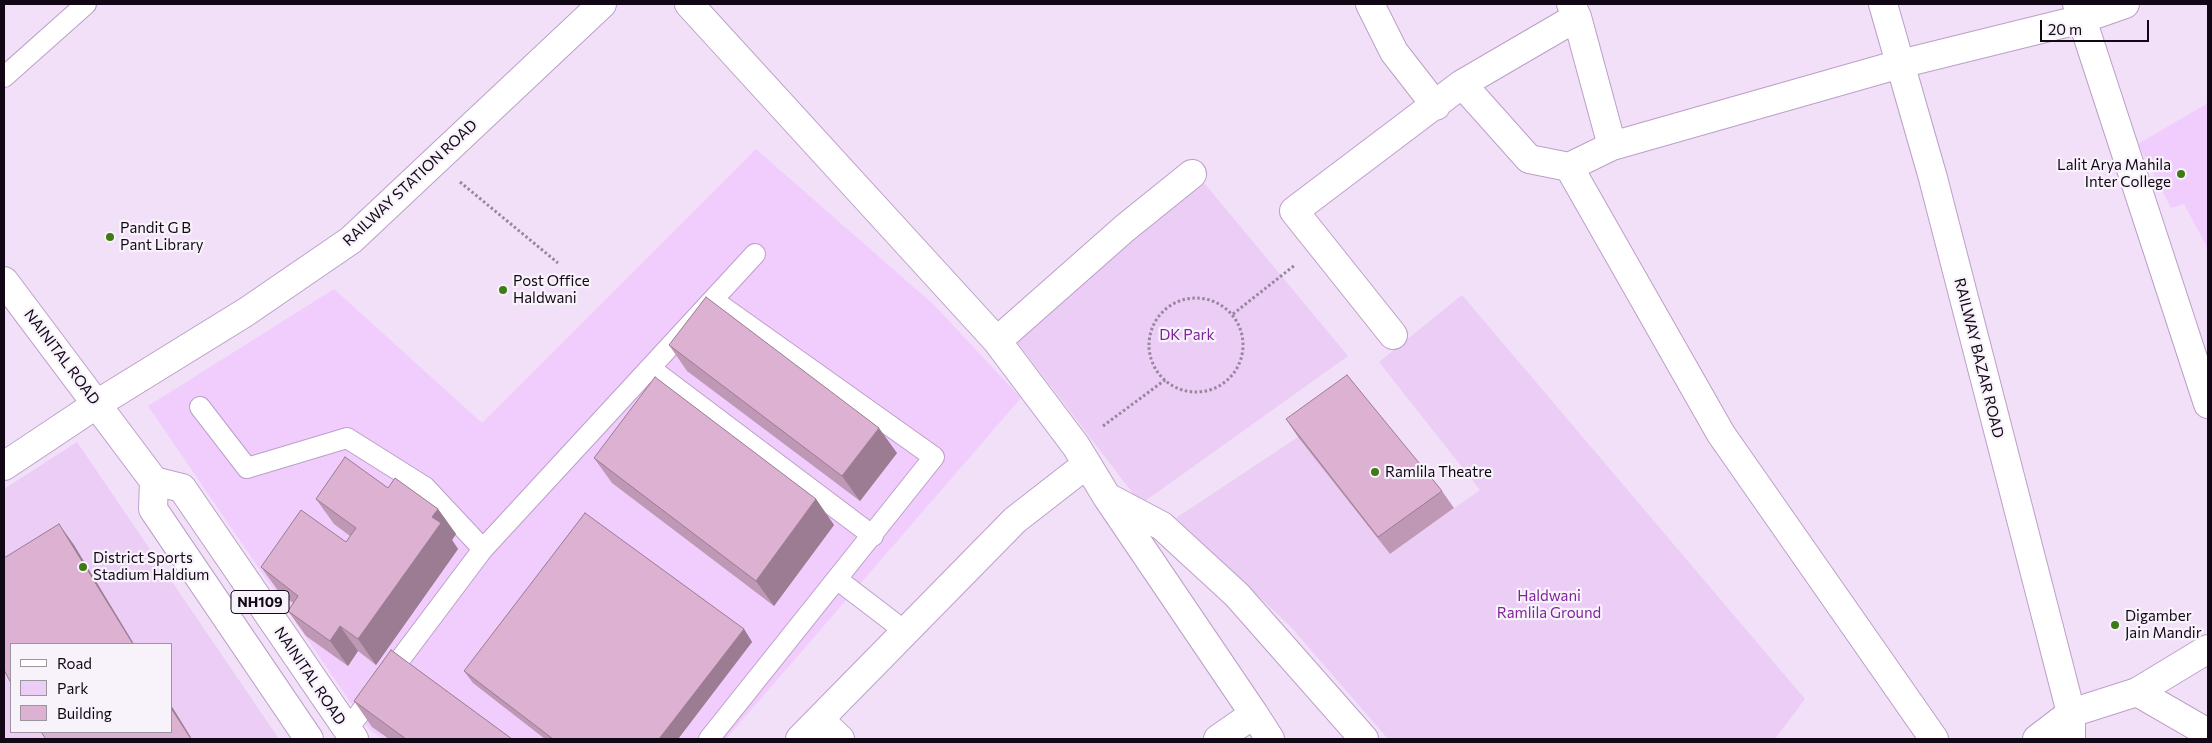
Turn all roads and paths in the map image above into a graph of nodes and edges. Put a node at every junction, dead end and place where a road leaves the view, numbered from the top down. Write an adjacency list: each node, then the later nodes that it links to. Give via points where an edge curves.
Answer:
1 (86, 4): 10 (lane)
2 (602, 4): 14 (main road, RAILWAY STATION ROAD)
3 (689, 4): 24 (main road)
4 (1370, 4): 12 (main road, via 1394,52)
5 (1883, 4): 9 (main road, RAILWAY BAZAR ROAD)
6 (2125, 4): 8 (main road)
7 (1574, 11): 11 (main road); 13 (main road)
8 (2079, 12): 9 (main road); 28 (main road)
9 (1900, 64): 13 (main road); 40 (main road, RAILWAY BAZAR ROAD, via 1936,187)
10 (4, 77)
11 (1462, 84): 12 (main road); 15 (main road, via 1528,159)
12 (1436, 106): 17 (main road, via 1294,211)
13 (1612, 146): 15 (main road)
14 (435, 161): 19 (path); 27 (main road, RAILWAY STATION ROAD, via 351,240 246,312)
15 (1569, 167): 52 (main road, via 1721,434)
16 (1192, 174): 24 (main road, via 1125,228)
17 (1321, 244): 22 (path); 23 (main road)
18 (755, 254): 21 (lane)
19 (558, 263)
20 (4, 281): 27 (main road, NAINITAL ROAD)
21 (714, 300): 25 (lane); 34 (lane, via 934,457)
22 (1233, 314): 26 (path, via 1241,328 1244,344 1234,373 1216,387 1193,392 1178,389); 26 (path, via 1207,298 1191,297 1163,311 1149,338 1154,368)
23 (1393, 335)
24 (997, 341): 30 (main road)
25 (650, 368): 34 (lane); 35 (lane)
26 (1165, 380): 30 (path)
27 (97, 404): 31 (main road, RAILWAY STATION ROAD); 32 (main road, NAINITAL ROAD)
28 (2208, 404)
29 (200, 407): 35 (lane, via 247,468 347,438 425,487)
30 (1082, 455): 33 (main road); 37 (main road)
31 (4, 466)
32 (154, 481): 44 (main road, NAINITAL ROAD / NH109, via 182,488); 45 (main road, NH109, via 153,509)
33 (1107, 497): 41 (main road); 51 (main road, via 1162,526 1237,596)
34 (873, 536): 36 (lane)
35 (483, 549): 44 (lane)
36 (838, 580): 37 (lane); 46 (lane)
37 (906, 632): 42 (main road)
38 (2208, 649): 39 (main road)
39 (2137, 692): 40 (main road); 43 (main road)
40 (2071, 713): 53 (main road); 54 (main road, RAILWAY BAZAR ROAD)
41 (1254, 714): 49 (main road); 50 (main road)
42 (820, 720): 47 (main road); 48 (main road)
43 (2208, 733)
44 (350, 734)
45 (309, 739)
46 (709, 739)
47 (800, 739)
48 (840, 739)
49 (1218, 739)
50 (1270, 739)
51 (1364, 739)
52 (1934, 739)
53 (2037, 739)
54 (2071, 739)

